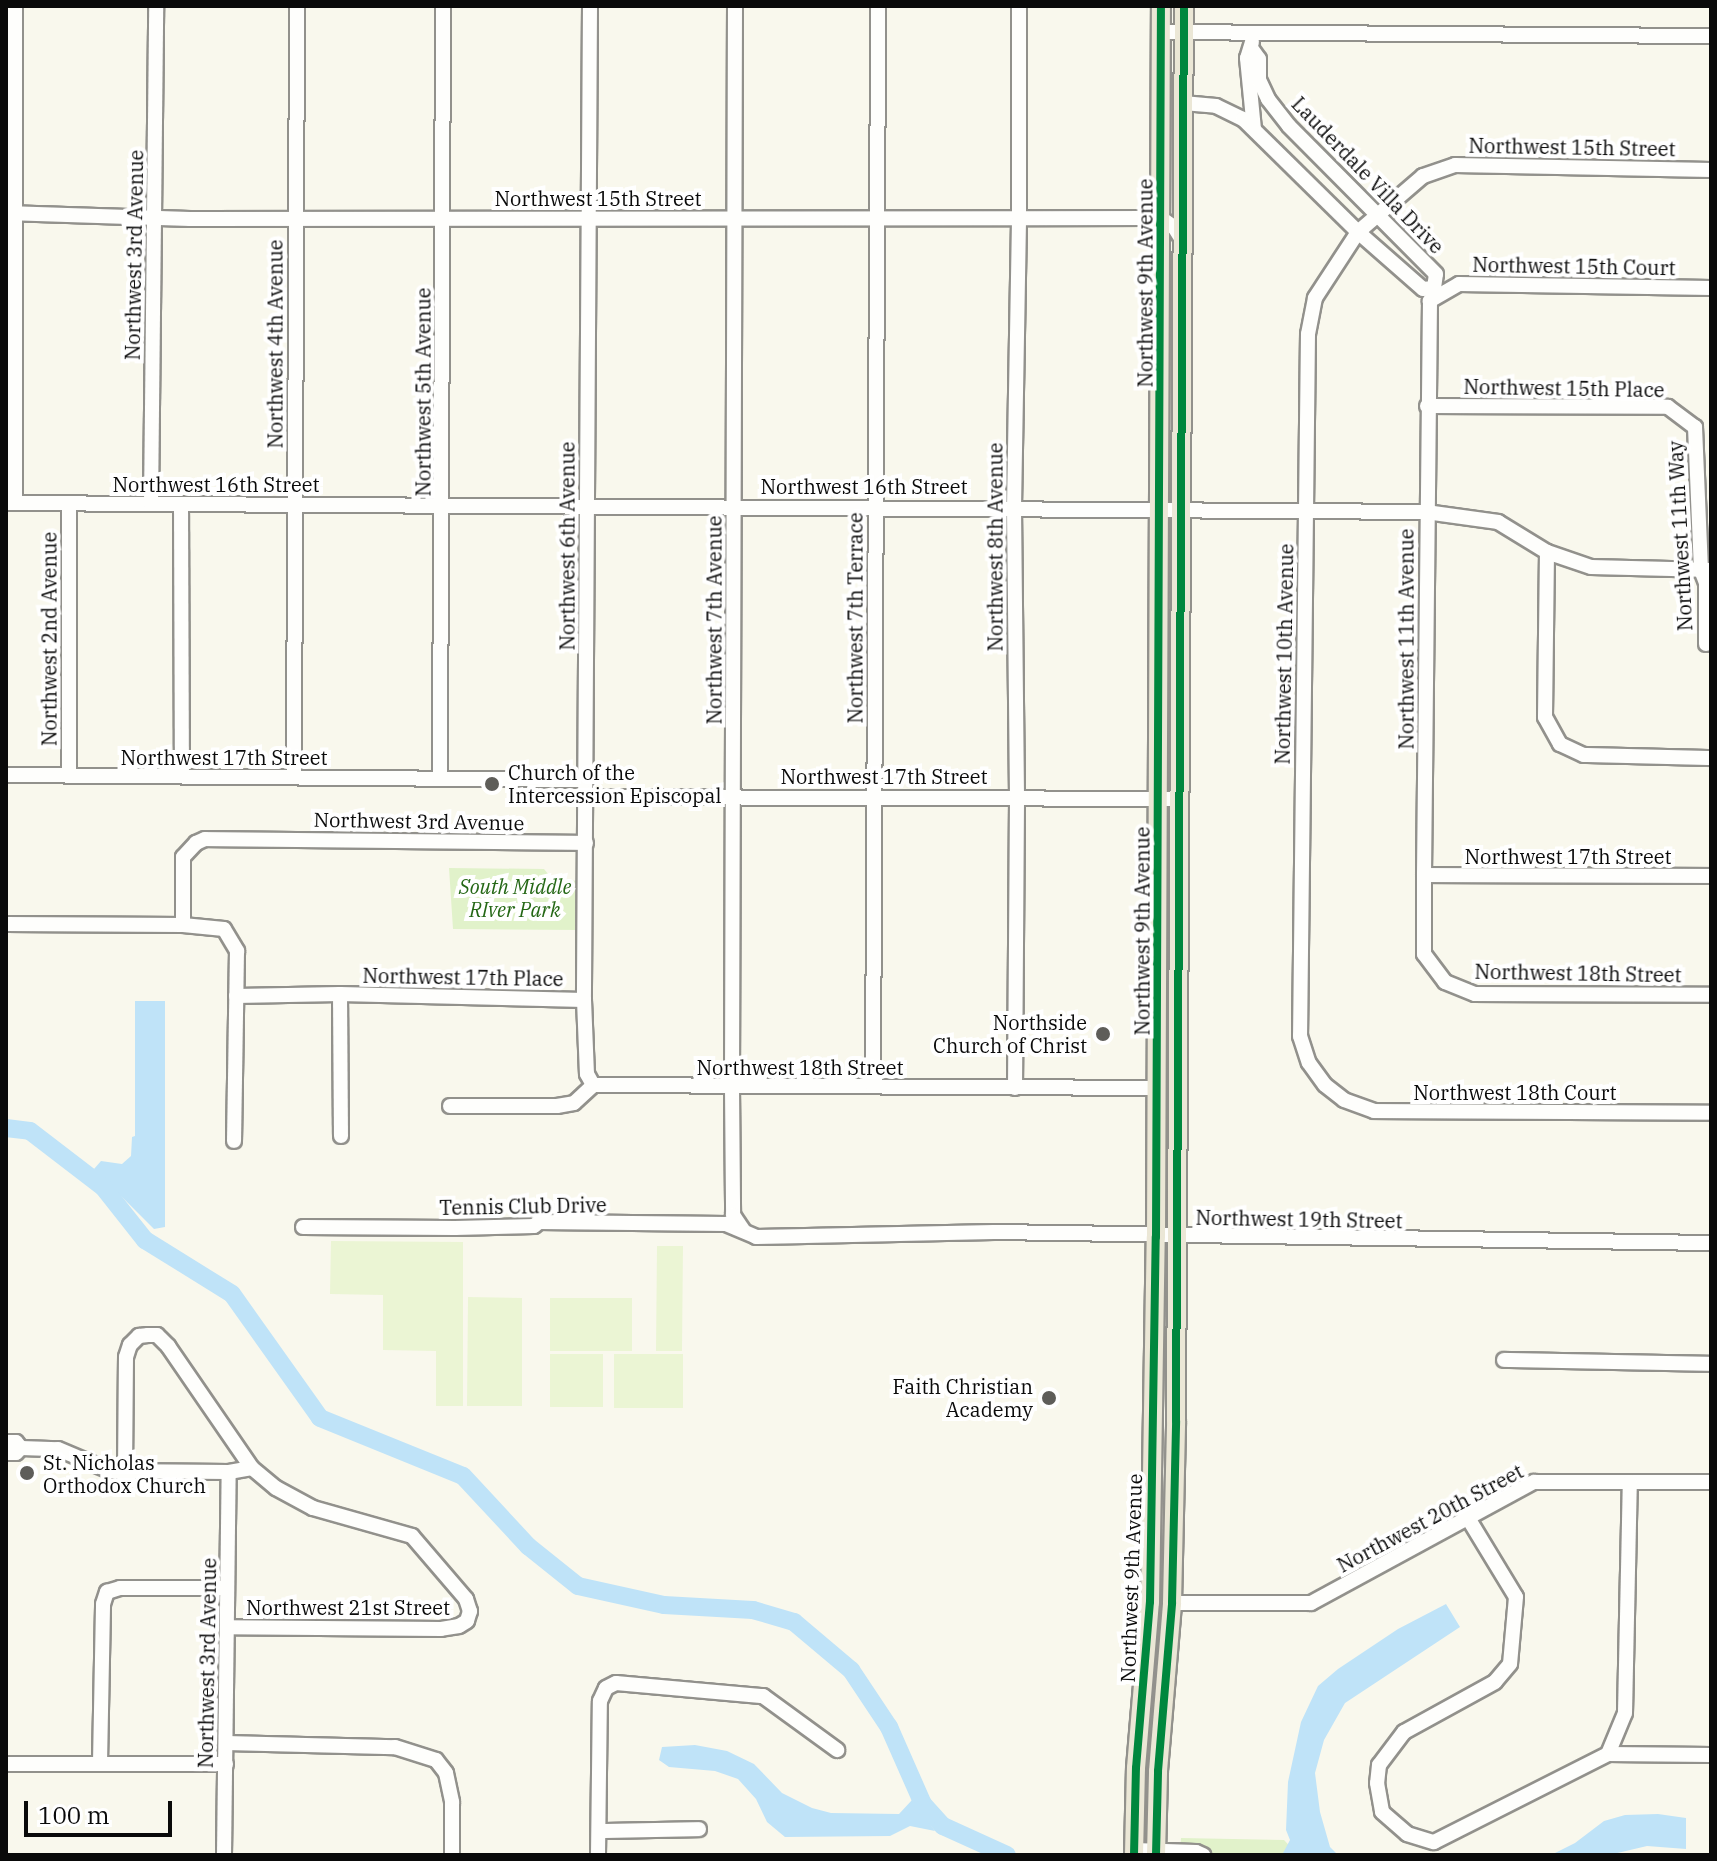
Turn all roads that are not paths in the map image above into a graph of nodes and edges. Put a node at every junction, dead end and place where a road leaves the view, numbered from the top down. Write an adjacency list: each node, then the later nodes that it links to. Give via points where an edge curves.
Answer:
1 (15, 6): 20 (street)
2 (156, 6): 23 (street, Northwest 3rd Avenue)
3 (297, 6): 24 (street, Northwest 4th Avenue)
4 (443, 6): 25 (street, Northwest 5th Avenue)
5 (590, 6): 21 (street, Northwest 6th Avenue)
6 (735, 6): 29 (street, Northwest 7th Avenue)
7 (878, 6): 26 (street, Northwest 7th Terrace)
8 (1019, 6): 27 (street, Northwest 8th Avenue)
9 (1161, 6): 11 (main road, Northwest 9th Avenue)
10 (1184, 6): 12 (main road, Northwest 9th Avenue)
11 (1161, 32): 12 (street); 28 (main road, Northwest 9th Avenue)
12 (1184, 32): 14 (street); 16 (main road, Northwest 9th Avenue)
13 (1711, 36): 14 (street)
14 (1252, 41): 15 (street); 22 (street, Lauderdale Villa Drive, via 1268,99)
15 (1248, 92): 17 (street, Lauderdale Villa Drive, via 1239,101); 18 (street)
16 (1183, 103): 17 (street, Lauderdale Villa Drive); 31 (main road, Northwest 9th Avenue)
17 (1216, 106): 18 (street, Lauderdale Villa Drive)
18 (1254, 129): 30 (street, Lauderdale Villa Drive)
19 (1711, 170): 22 (street, Northwest 15th Street, via 1455,165 1423,176)
20 (10, 213): 23 (street, Northwest 15th Street); 36 (street)
21 (589, 216): 25 (street, Northwest 15th Street); 29 (street, Northwest 15th Street); 43 (street, Northwest 6th Avenue)
22 (1376, 216): 30 (street, Northwest 15th Street); 33 (street, Lauderdale Villa Drive, via 1436,274)
23 (154, 217): 24 (street, Northwest 15th Street); 38 (street, Northwest 3rd Avenue)
24 (296, 218): 25 (street, Northwest 15th Street); 41 (street, Northwest 4th Avenue)
25 (443, 218): 40 (street, Northwest 5th Avenue)
26 (878, 218): 27 (street, Northwest 15th Street); 29 (street, Northwest 15th Street); 44 (street, Northwest 7th Terrace)
27 (1019, 218): 28 (street, Northwest 15th Street); 45 (street, Northwest 8th Avenue)
28 (1161, 218): 31 (street); 46 (main road, Northwest 9th Avenue)
29 (734, 219): 42 (street, Northwest 7th Avenue)
30 (1358, 232): 33 (street, Lauderdale Villa Drive, via 1423,289); 48 (street, Northwest 10th Avenue, via 1326,277 1310,314)
31 (1181, 238): 47 (main road, Northwest 9th Avenue)
32 (1711, 288): 33 (street, Northwest 15th Court, via 1459,284)
33 (1436, 291): 34 (street, Northwest 11th Avenue, via 1430,301)
34 (1427, 406): 35 (street, Northwest 15th Place, via 1668,407); 49 (street, Northwest 11th Avenue)
35 (1695, 427): 51 (street, Northwest 11th Way)
36 (11, 503): 37 (street, Northwest 16th Street)
37 (69, 503): 38 (street, Northwest 16th Street); 55 (street, Northwest 2nd Avenue)
38 (151, 504): 39 (street, Northwest 16th Street)
39 (181, 504): 41 (street, Northwest 16th Street); 56 (street)
40 (442, 504): 41 (street, Northwest 16th Street); 43 (street, Northwest 16th Street); 58 (street, Northwest 5th Avenue)
41 (295, 505): 57 (street, Northwest 4th Avenue)
42 (735, 505): 43 (street, Northwest 16th Street); 44 (street, Northwest 16th Street); 63 (street, Northwest 7th Avenue)
43 (587, 506): 59 (street, Northwest 6th Avenue)
44 (875, 506): 45 (street, Northwest 16th Street); 60 (street, Northwest 7th Terrace)
45 (1014, 507): 46 (street, Northwest 16th Street); 61 (street, Northwest 8th Avenue)
46 (1161, 509): 47 (street, Northwest 16th Street); 64 (main road, Northwest 9th Avenue)
47 (1182, 510): 48 (street, Northwest 16th Street); 65 (main road, Northwest 9th Avenue)
48 (1306, 511): 49 (street, Northwest 16th Street); 77 (street, Northwest 10th Avenue, via 1300,1036 1309,1063)
49 (1426, 512): 50 (street, Northwest 16th Street, via 1498,522); 67 (street, Northwest 11th Avenue)
50 (1547, 552): 51 (street, Northwest 16th Street, via 1591,567); 53 (street, via 1545,717 1560,744 1584,755)
51 (1706, 570): 52 (street, Northwest 11th Way)
52 (1706, 644)
53 (1711, 758)
54 (6, 775): 55 (street, Northwest 17th Street)
55 (69, 775): 56 (street, Northwest 17th Street)
56 (182, 776): 57 (street, Northwest 17th Street)
57 (294, 777): 58 (street, Northwest 17th Street)
58 (440, 779): 59 (street, Northwest 17th Street)
59 (586, 780): 62 (street, Northwest 6th Avenue)
60 (875, 796): 61 (street, Northwest 17th Street); 63 (street, Northwest 17th Street); 78 (street, Northwest 7th Terrace)
61 (1017, 796): 64 (street, Northwest 17th Street); 80 (street, Northwest 8th Avenue)
62 (587, 797): 63 (street, Northwest 17th Street); 66 (street, Northwest 6th Avenue)
63 (733, 797): 79 (street, Northwest 7th Avenue)
64 (1158, 799): 65 (street, Northwest 17th Street); 81 (main road, Northwest 9th Avenue)
65 (1181, 799): 89 (main road, Northwest 9th Avenue)
66 (586, 843): 70 (street, Northwest 3rd Avenue, via 196,843 183,857); 75 (street, Northwest 6th Avenue)
67 (1424, 875): 68 (street, Northwest 17th Street); 71 (street, Northwest 11th Avenue, via 1424,954)
68 (1711, 876)
69 (6, 924): 70 (street)
70 (183, 925): 74 (street, via 224,929 232,939 237,951)
71 (1445, 982): 73 (street, Northwest 18th Street, via 1475,994)
72 (340, 994): 74 (street, Northwest 17th Place); 75 (street, Northwest 17th Place); 84 (street, Northwest 17th Place)
73 (1711, 995)
74 (236, 996): 85 (street)
75 (584, 1000): 76 (street, Northwest 6th Avenue, via 587,1074)
76 (593, 1085): 79 (street, Northwest 18th Street); 82 (street, via 574,1103 557,1106)
77 (1325, 1085): 83 (street, Northwest 18th Court, via 1344,1100 1374,1111)
78 (873, 1086): 79 (street, Northwest 18th Street); 80 (street, Northwest 18th Street)
79 (732, 1088): 87 (street, Northwest 7th Avenue, via 733,1215)
80 (1015, 1088): 81 (street, Northwest 18th Street)
81 (1158, 1088): 88 (main road, Northwest 9th Avenue)
82 (450, 1106)
83 (1711, 1113)
84 (341, 1136)
85 (234, 1141)
86 (303, 1227): 87 (street, Tennis Club Drive, via 455,1228 539,1222 726,1224)
87 (743, 1231): 88 (street, Northwest 19th Street, via 756,1237 994,1232)
88 (1156, 1237): 89 (street, Northwest 19th Street); 102 (main road, Northwest 9th Avenue)
89 (1177, 1237): 90 (street, Northwest 19th Street); 105 (main road, Northwest 9th Avenue)
90 (1711, 1243)
91 (1504, 1360): 92 (street)
92 (1711, 1364)
93 (6, 1442): 94 (street)
94 (21, 1448): 95 (street); 97 (street, via 58,1449 110,1471)
95 (6, 1453)
96 (252, 1468): 97 (street, via 157,1335 139,1336 126,1357); 98 (street); 106 (street, Northwest 21st Street, via 313,1508 412,1536 466,1599 470,1611 467,1621 441,1629)
97 (125, 1471): 98 (street)
98 (229, 1472): 103 (street, Northwest 3rd Avenue)
99 (1630, 1482): 100 (street, Northwest 20th Street); 101 (street, Northwest 20th Street, via 1534,1482); 110 (street, via 1625,1713)
100 (1711, 1482)
101 (1468, 1518): 105 (street, Northwest 20th Street, via 1311,1603); 110 (street, via 1516,1597 1510,1664 1495,1682 1404,1732 1379,1765 1382,1812 1407,1834 1434,1842)
102 (1151, 1568): 104 (main road, Northwest 9th Avenue); 105 (main road)
103 (227, 1588): 106 (street, Northwest 3rd Avenue); 112 (street, Northwest 21st Street, via 107,1592)
104 (1150, 1602): 107 (main road); 117 (main road, Northwest 9th Avenue)
105 (1172, 1603): 107 (main road, Northwest 9th Avenue)
106 (227, 1627): 108 (street, Northwest 3rd Avenue)
107 (1169, 1638): 118 (main road, Northwest 9th Avenue)
108 (226, 1743): 114 (street, Northwest 3rd Avenue); 120 (street, via 395,1747 436,1760 446,1773 452,1802)
109 (837, 1750): 116 (street, via 763,1696 616,1683 606,1688 600,1701)
110 (1608, 1754): 111 (street)
111 (1711, 1755)
112 (100, 1763): 113 (street); 114 (street)
113 (6, 1764)
114 (226, 1764): 119 (street, Northwest 3rd Avenue)
115 (699, 1829): 116 (street)
116 (599, 1831): 121 (street)
117 (1134, 1853): 118 (street)
118 (1156, 1853): 122 (street)
119 (224, 1855)
120 (452, 1855)
121 (598, 1855)
122 (1203, 1855)

